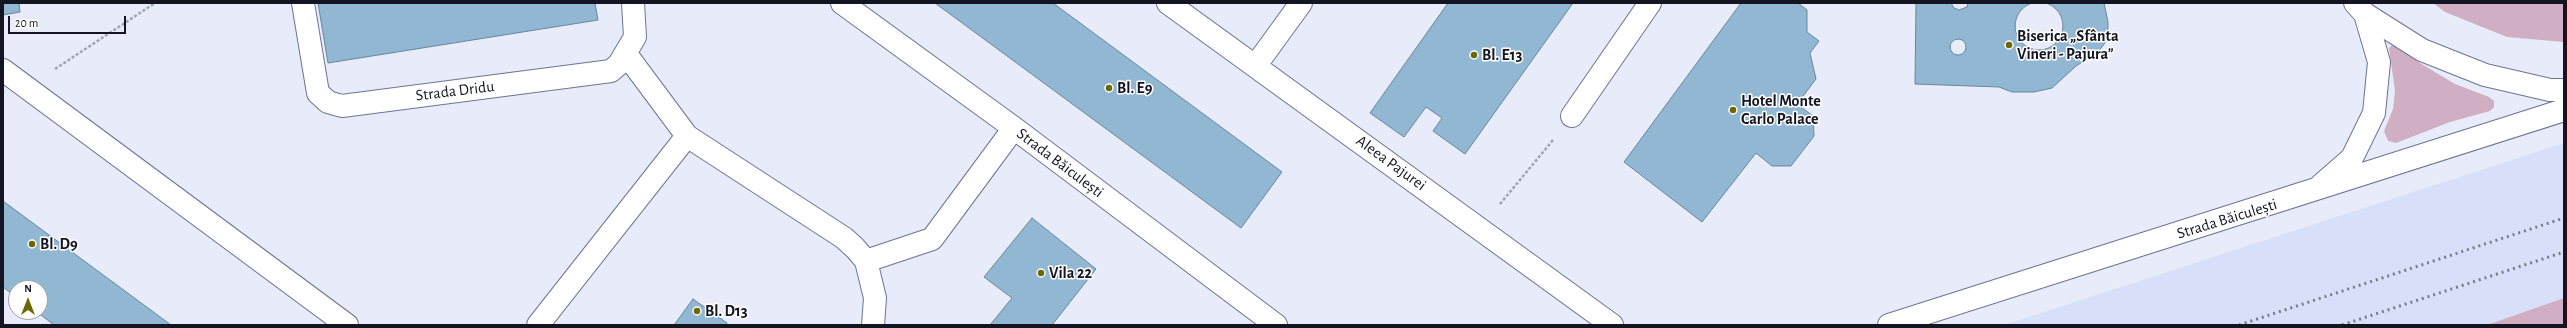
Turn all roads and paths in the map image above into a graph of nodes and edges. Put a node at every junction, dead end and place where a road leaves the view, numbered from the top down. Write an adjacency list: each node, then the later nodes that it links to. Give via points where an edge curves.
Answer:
1 (155, 3): 12 (path)
2 (303, 3): 9 (street, Strada Dridu, via 316,86 323,98 335,105 610,71 617,67)
3 (633, 3): 9 (street, Strada Dridu, via 635,37)
4 (842, 3): 16 (street, Strada Băiculești)
5 (1168, 3): 10 (street, Aleea Pajurei)
6 (1301, 3): 10 (street)
7 (1650, 3): 15 (street)
8 (2360, 8): 13 (street, via 2422,50 2484,75 2550,90); 18 (street, via 2379,62 2374,112 2352,158)
9 (626, 54): 17 (street)
10 (1256, 65): 19 (street, Aleea Pajurei)
11 (3, 70): 12 (street)
12 (27, 88): 21 (street)
13 (2564, 90)
14 (2564, 110): 18 (street, Strada Băiculești)
15 (1572, 116): 19 (path)
16 (1014, 128): 20 (street, via 932,239); 24 (street, Strada Băiculești)
17 (687, 136): 20 (street, via 844,238); 22 (street)
18 (2315, 191): 26 (street, Strada Băiculești)
19 (1480, 229): 25 (street, Aleea Pajurei)
20 (866, 261): 23 (street, via 875,298)
21 (347, 325)
22 (538, 325)
23 (873, 325)
24 (1276, 325)
25 (1612, 325)
26 (1889, 325)

